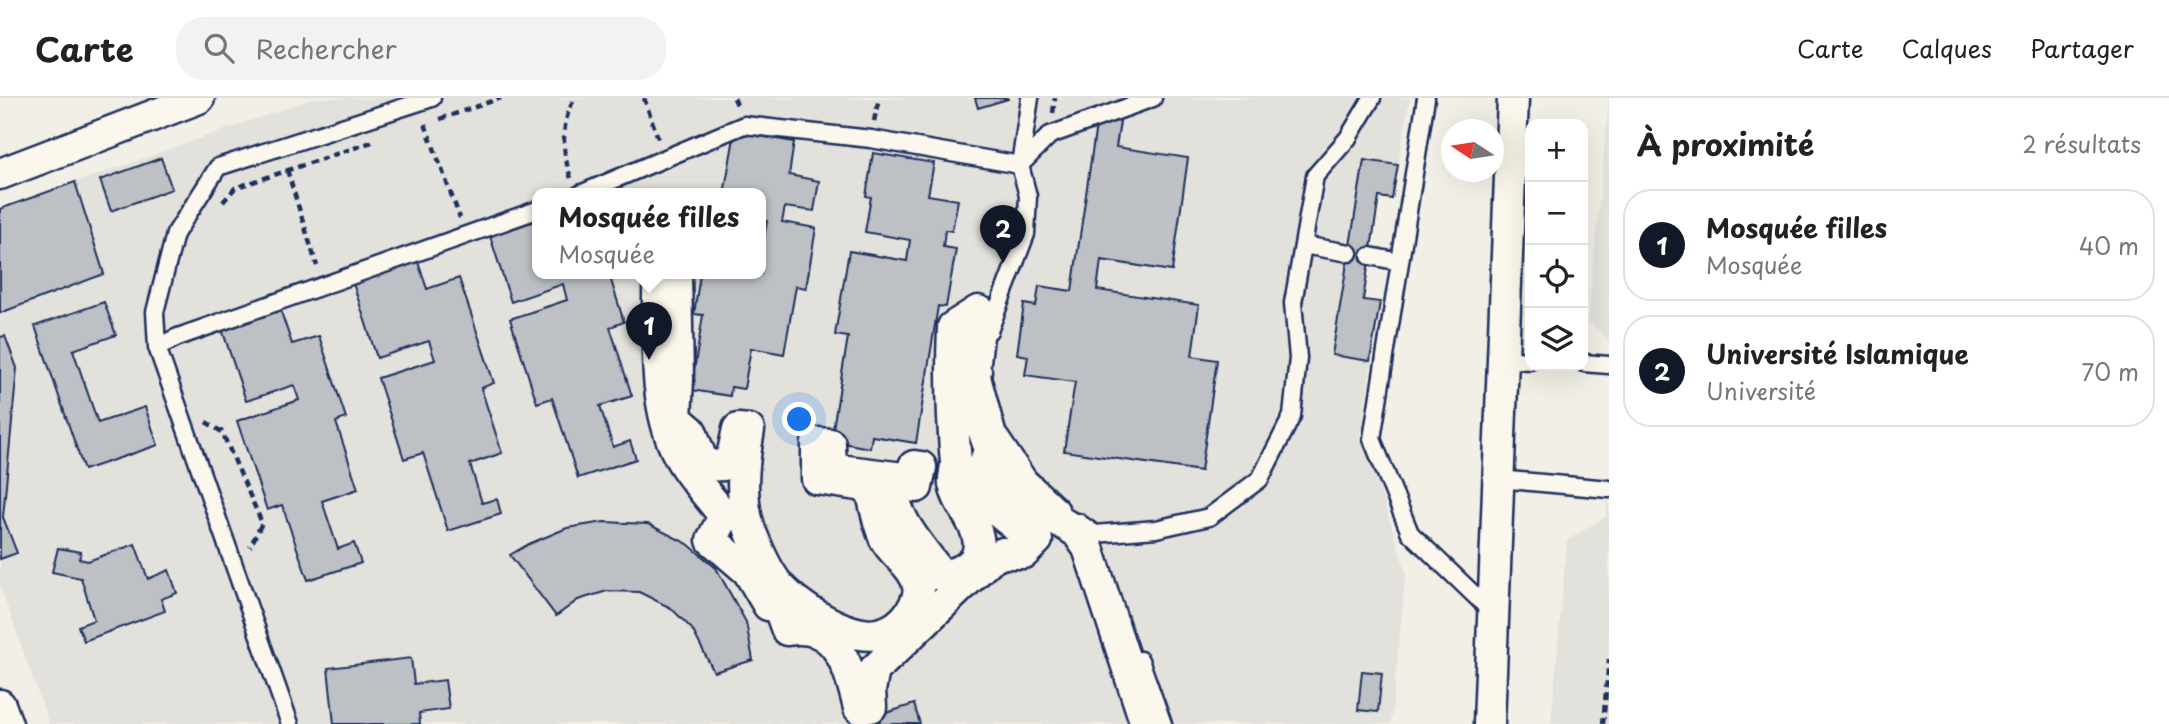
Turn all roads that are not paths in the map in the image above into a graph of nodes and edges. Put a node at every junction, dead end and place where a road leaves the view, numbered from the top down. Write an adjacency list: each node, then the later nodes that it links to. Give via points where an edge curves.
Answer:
1 (199, 98): 9 (street)
2 (432, 98): 18 (lane, via 218,167 175,234 155,312)
3 (1030, 98): 8 (lane)
4 (1153, 98): 8 (lane, via 1050,135)
5 (1372, 98): 12 (lane, via 1348,138 1315,176)
6 (1426, 98): 15 (lane)
7 (1513, 98): 19 (street)
8 (1020, 165): 10 (lane, via 871,139 744,125); 25 (lane, via 1028,197 1027,234 988,334 982,376 997,432 1028,478)
9 (0, 174)
10 (583, 188)
11 (532, 212): 18 (lane)
12 (1303, 245): 13 (lane); 25 (lane, via 1293,303 1298,358 1292,415 1260,480 1209,517 1156,529)
13 (1349, 253)
14 (1370, 256): 15 (lane)
15 (1400, 262): 26 (lane, via 1373,439 1409,533)
16 (658, 279): 22 (street, via 659,380 667,422 679,456 724,516 712,540 748,571 768,605 776,600 787,630 813,630 831,639 859,708 871,707 874,670 990,559 1003,553 1024,553 1037,540 993,508 981,487)
17 (676, 279): 22 (street, via 676,418 691,431 704,466 724,465 732,457 738,429 749,430 743,466 749,528 777,584 799,605 837,625 875,635 904,621 917,602 918,585 904,558 886,541 871,487 817,479 817,443 830,444 831,469 911,479 914,466 921,467 917,487 892,483 892,495 914,541 942,576 961,573 976,556 977,533 954,484 951,380 953,327 978,312 971,394 990,450)
18 (158, 347): 29 (lane)
19 (1517, 360): 23 (street)
20 (1588, 363): 21 (lane)
21 (1609, 365)
22 (987, 456): 30 (street, via 1031,504 1077,532 1088,548)
23 (1498, 479): 24 (lane); 26 (street)
24 (1609, 489)
25 (1095, 534): 31 (lane)
26 (1493, 613): 32 (street)
27 (0, 705): 28 (street)
28 (7, 724)
29 (290, 724)
30 (1146, 724)
31 (1163, 724)
32 (1489, 724)

